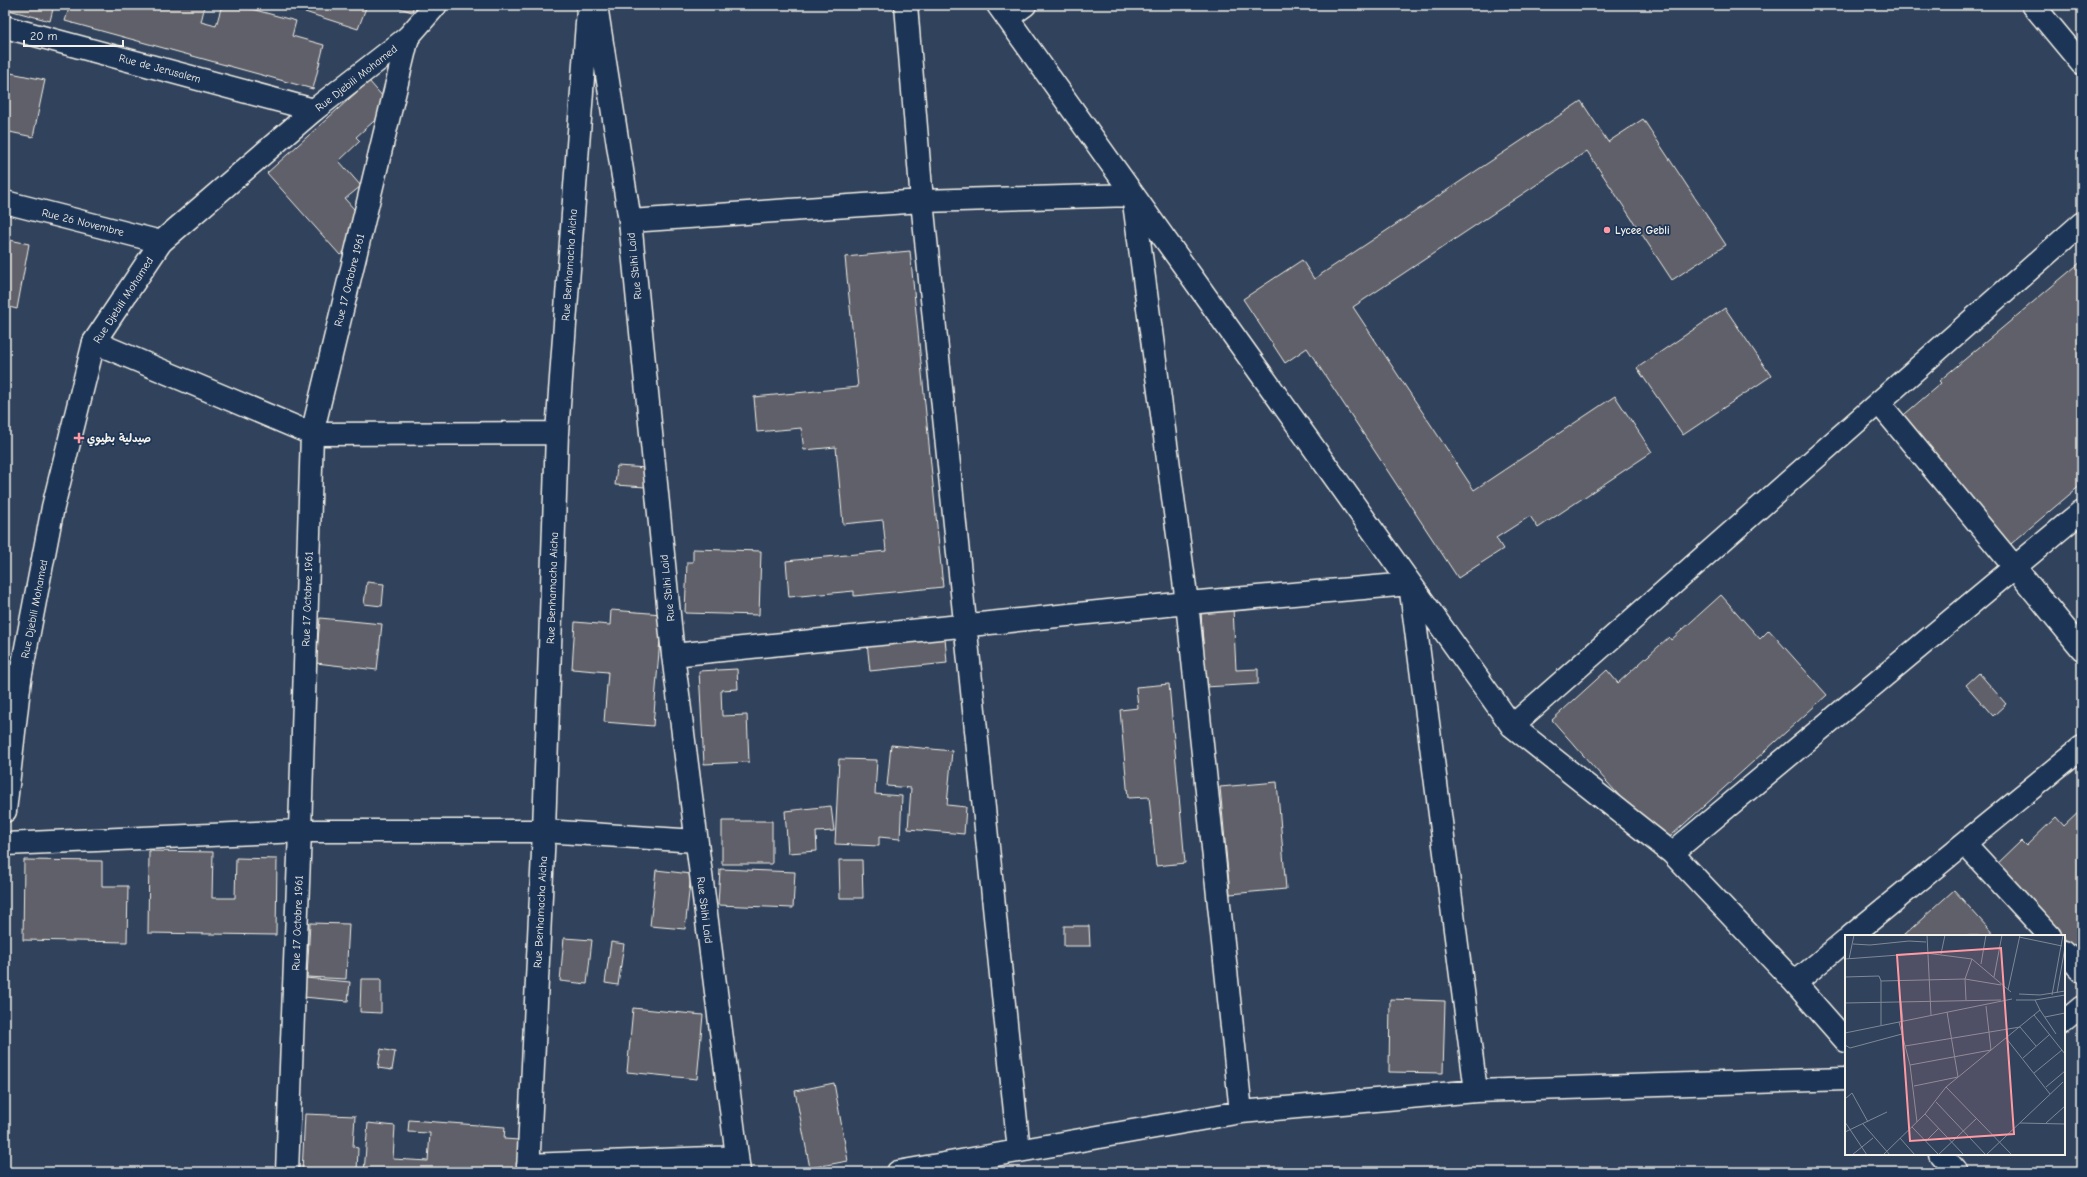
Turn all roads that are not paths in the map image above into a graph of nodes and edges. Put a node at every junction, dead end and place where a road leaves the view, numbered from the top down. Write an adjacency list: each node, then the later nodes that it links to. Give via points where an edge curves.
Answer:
1 (436, 5): 9 (street, Rue Djebili Mohamed)
2 (588, 5): 20 (street, Rue Benhamacha Aicha)
3 (596, 5): 15 (street, Rue Sbihi Laid)
4 (906, 5): 13 (street)
5 (1025, 5): 7 (street)
6 (2033, 5): 10 (street)
7 (1003, 11): 12 (street)
8 (5, 27): 11 (street, Rue de Jerusalem)
9 (408, 37): 11 (street, Rue Djebili Mohamed); 21 (street, Rue 17 Octobre 1961)
10 (2082, 64)
11 (314, 110): 17 (street, Rue Djebili Mohamed)
12 (1133, 195): 13 (street); 24 (street); 25 (street)
13 (922, 201): 15 (street); 26 (street)
14 (5, 202): 17 (street, Rue 26 Novembre)
15 (630, 221): 28 (street, Rue Sbihi Laid)
16 (2082, 223): 19 (street)
17 (161, 242): 18 (street, Rue Djebili Mohamed)
18 (94, 342): 21 (street); 29 (street, Rue Djebili Mohamed)
19 (1879, 403): 23 (street); 30 (street)
20 (557, 433): 21 (street); 34 (street, Rue Benhamacha Aicha)
21 (312, 434): 33 (street, Rue 17 Octobre 1961)
22 (2082, 511): 23 (street)
23 (2015, 567): 27 (street); 38 (street)
24 (1410, 584): 25 (street); 30 (street); 49 (street)
25 (1187, 603): 26 (street); 50 (street)
26 (965, 625): 28 (street); 51 (street)
27 (2082, 649)
28 (673, 655): 35 (street, Rue Sbihi Laid)
29 (13, 677): 32 (street, Rue Djebili Mohamed)
30 (1512, 726): 38 (street)
31 (2082, 747): 37 (street)
32 (5, 811)
33 (300, 831): 34 (street); 36 (street); 55 (street, Rue 17 Octobre 1961)
34 (544, 831): 35 (street); 54 (street, Rue Benhamacha Aicha)
35 (696, 841): 53 (street, Rue Sbihi Laid)
36 (5, 844)
37 (1964, 844): 39 (street); 40 (street)
38 (1672, 852): 44 (street)
39 (1852, 935)
40 (2049, 935)
41 (1845, 941): 44 (street)
42 (2065, 953): 43 (street)
43 (2082, 971)
44 (1794, 982): 47 (street)
45 (2082, 1007): 46 (street)
46 (2065, 1021)
47 (1845, 1040)
48 (1845, 1079): 49 (street)
49 (1476, 1092): 50 (street)
50 (1241, 1112): 51 (street)
51 (1019, 1151): 56 (street)
52 (1943, 1155): 57 (street)
53 (738, 1165): 54 (street)
54 (528, 1169)
55 (287, 1172)
56 (898, 1172)
57 (1956, 1172)

